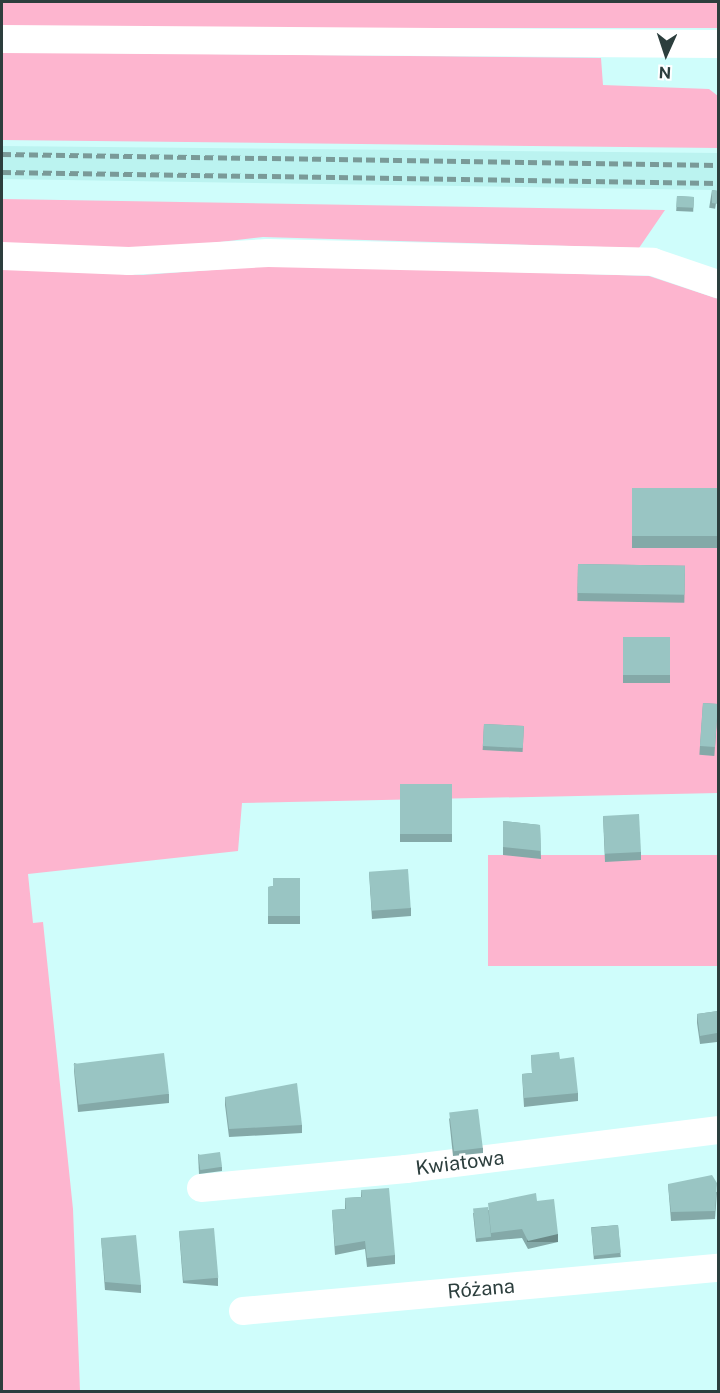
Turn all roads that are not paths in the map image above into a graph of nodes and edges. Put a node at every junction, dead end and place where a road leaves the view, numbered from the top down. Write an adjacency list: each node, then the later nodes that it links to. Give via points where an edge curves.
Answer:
1 (2, 39): 2 (lane)
2 (718, 44)
3 (2, 256): 4 (lane, via 129,261 268,253 653,262)
4 (718, 284)
5 (718, 1130): 6 (lane, Kwiatowa)
6 (201, 1188)
7 (718, 1268): 8 (lane, Różana)
8 (243, 1311)

